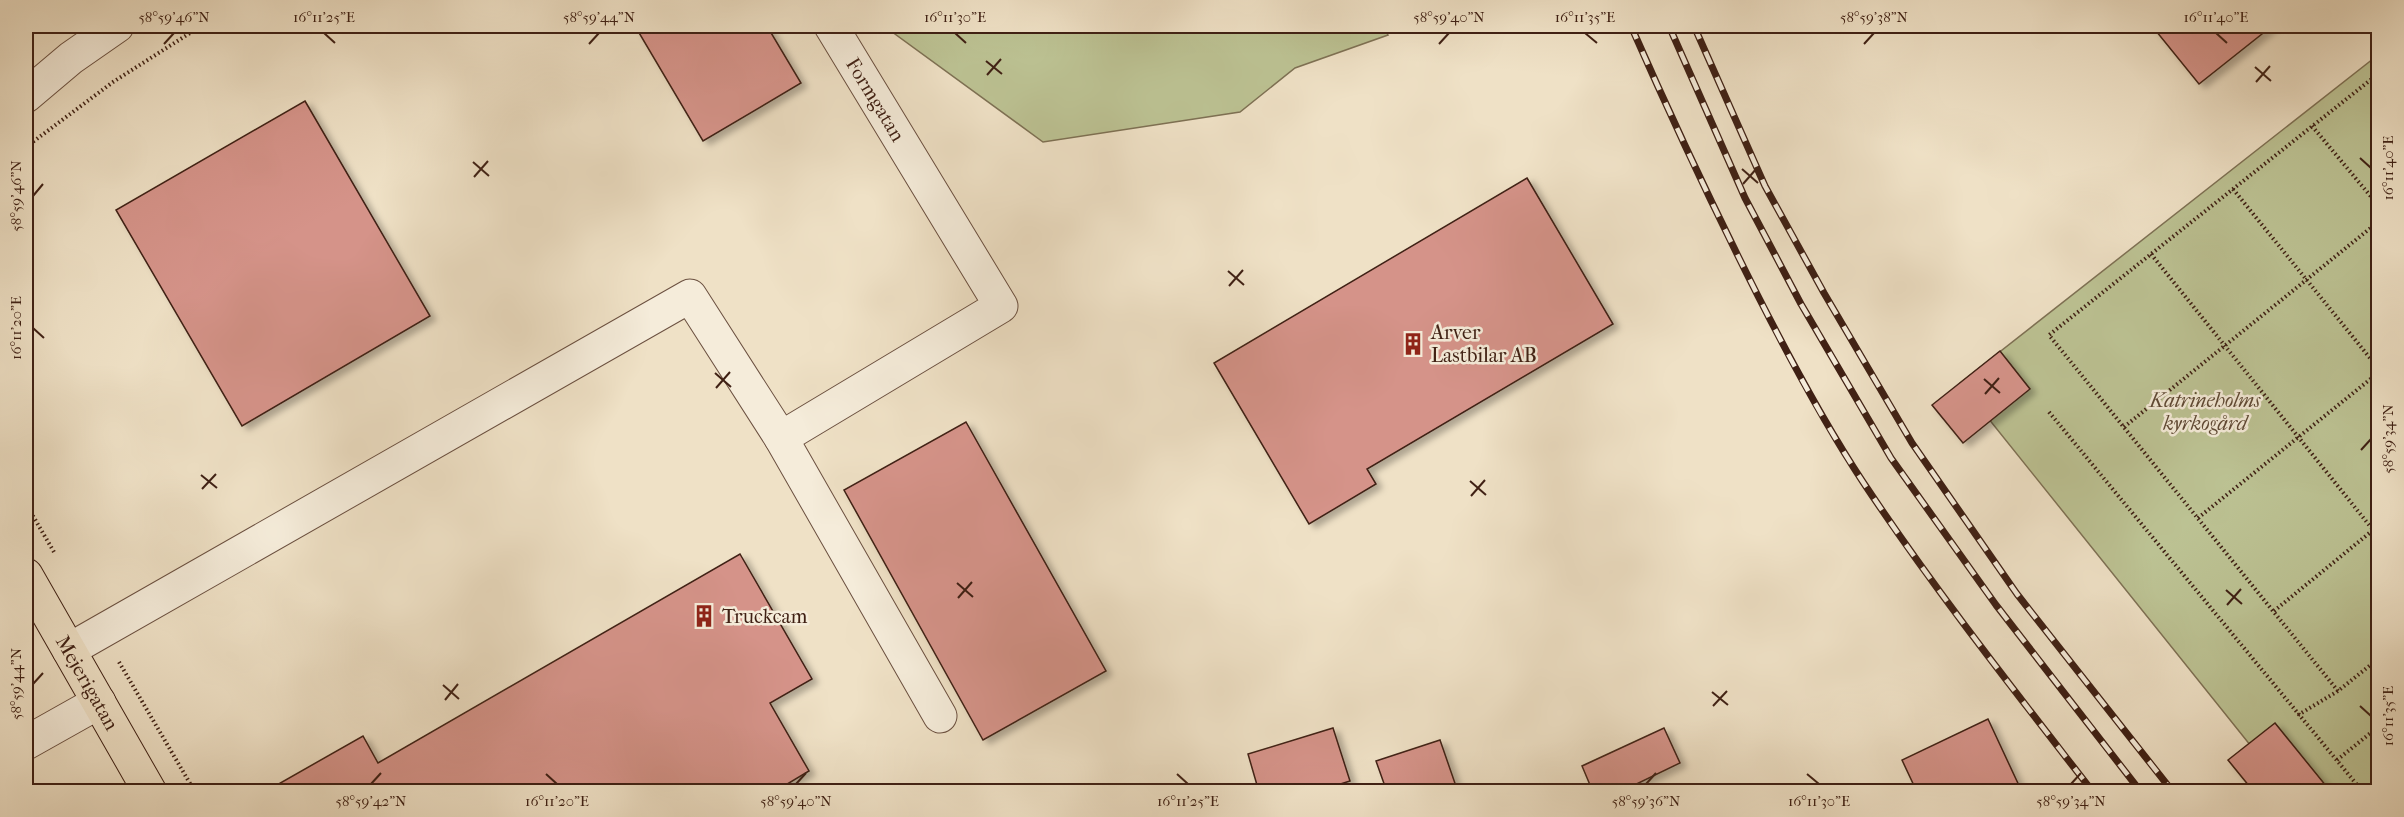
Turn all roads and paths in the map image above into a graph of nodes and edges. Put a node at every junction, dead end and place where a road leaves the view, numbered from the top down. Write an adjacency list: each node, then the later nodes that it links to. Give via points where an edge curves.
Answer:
1 (117, 26): 4 (street)
2 (201, 26): 9 (path, via 114,82)
3 (831, 26): 21 (street, Formgatan, via 1001,306)
4 (71, 58): 6 (street); 7 (street)
5 (2379, 74): 8 (path)
6 (26, 81)
7 (26, 96)
8 (2312, 126): 10 (path); 11 (path)
9 (26, 147)
10 (2233, 189): 13 (path); 14 (path)
11 (2379, 205)
12 (2379, 222): 14 (path)
13 (2151, 254): 15 (path); 19 (path, via 2049,335)
14 (2307, 279): 15 (path); 16 (path)
15 (2225, 345): 19 (path); 20 (path)
16 (2379, 368)
17 (2379, 373): 20 (path)
18 (2049, 412): 32 (path)
19 (2124, 427): 22 (path)
20 (2299, 437): 22 (path); 24 (path)
21 (781, 438): 28 (street, via 690,296); 33 (street)
22 (2198, 518): 27 (path)
23 (2379, 526): 24 (path)
24 (2373, 530): 25 (path); 27 (path)
25 (2379, 536)
26 (26, 575): 28 (main road, Mejerigatan)
27 (2274, 611): 30 (path)
28 (69, 650): 31 (main road, Mejerigatan)
29 (2379, 659): 30 (path)
30 (2338, 691): 32 (path)
31 (99, 702): 35 (street); 37 (main road, Mejerigatan)
32 (2298, 715): 36 (path)
33 (940, 716)
34 (2379, 727): 36 (path)
35 (26, 743)
36 (2337, 760): 38 (path)
37 (150, 792)
38 (2363, 792)

